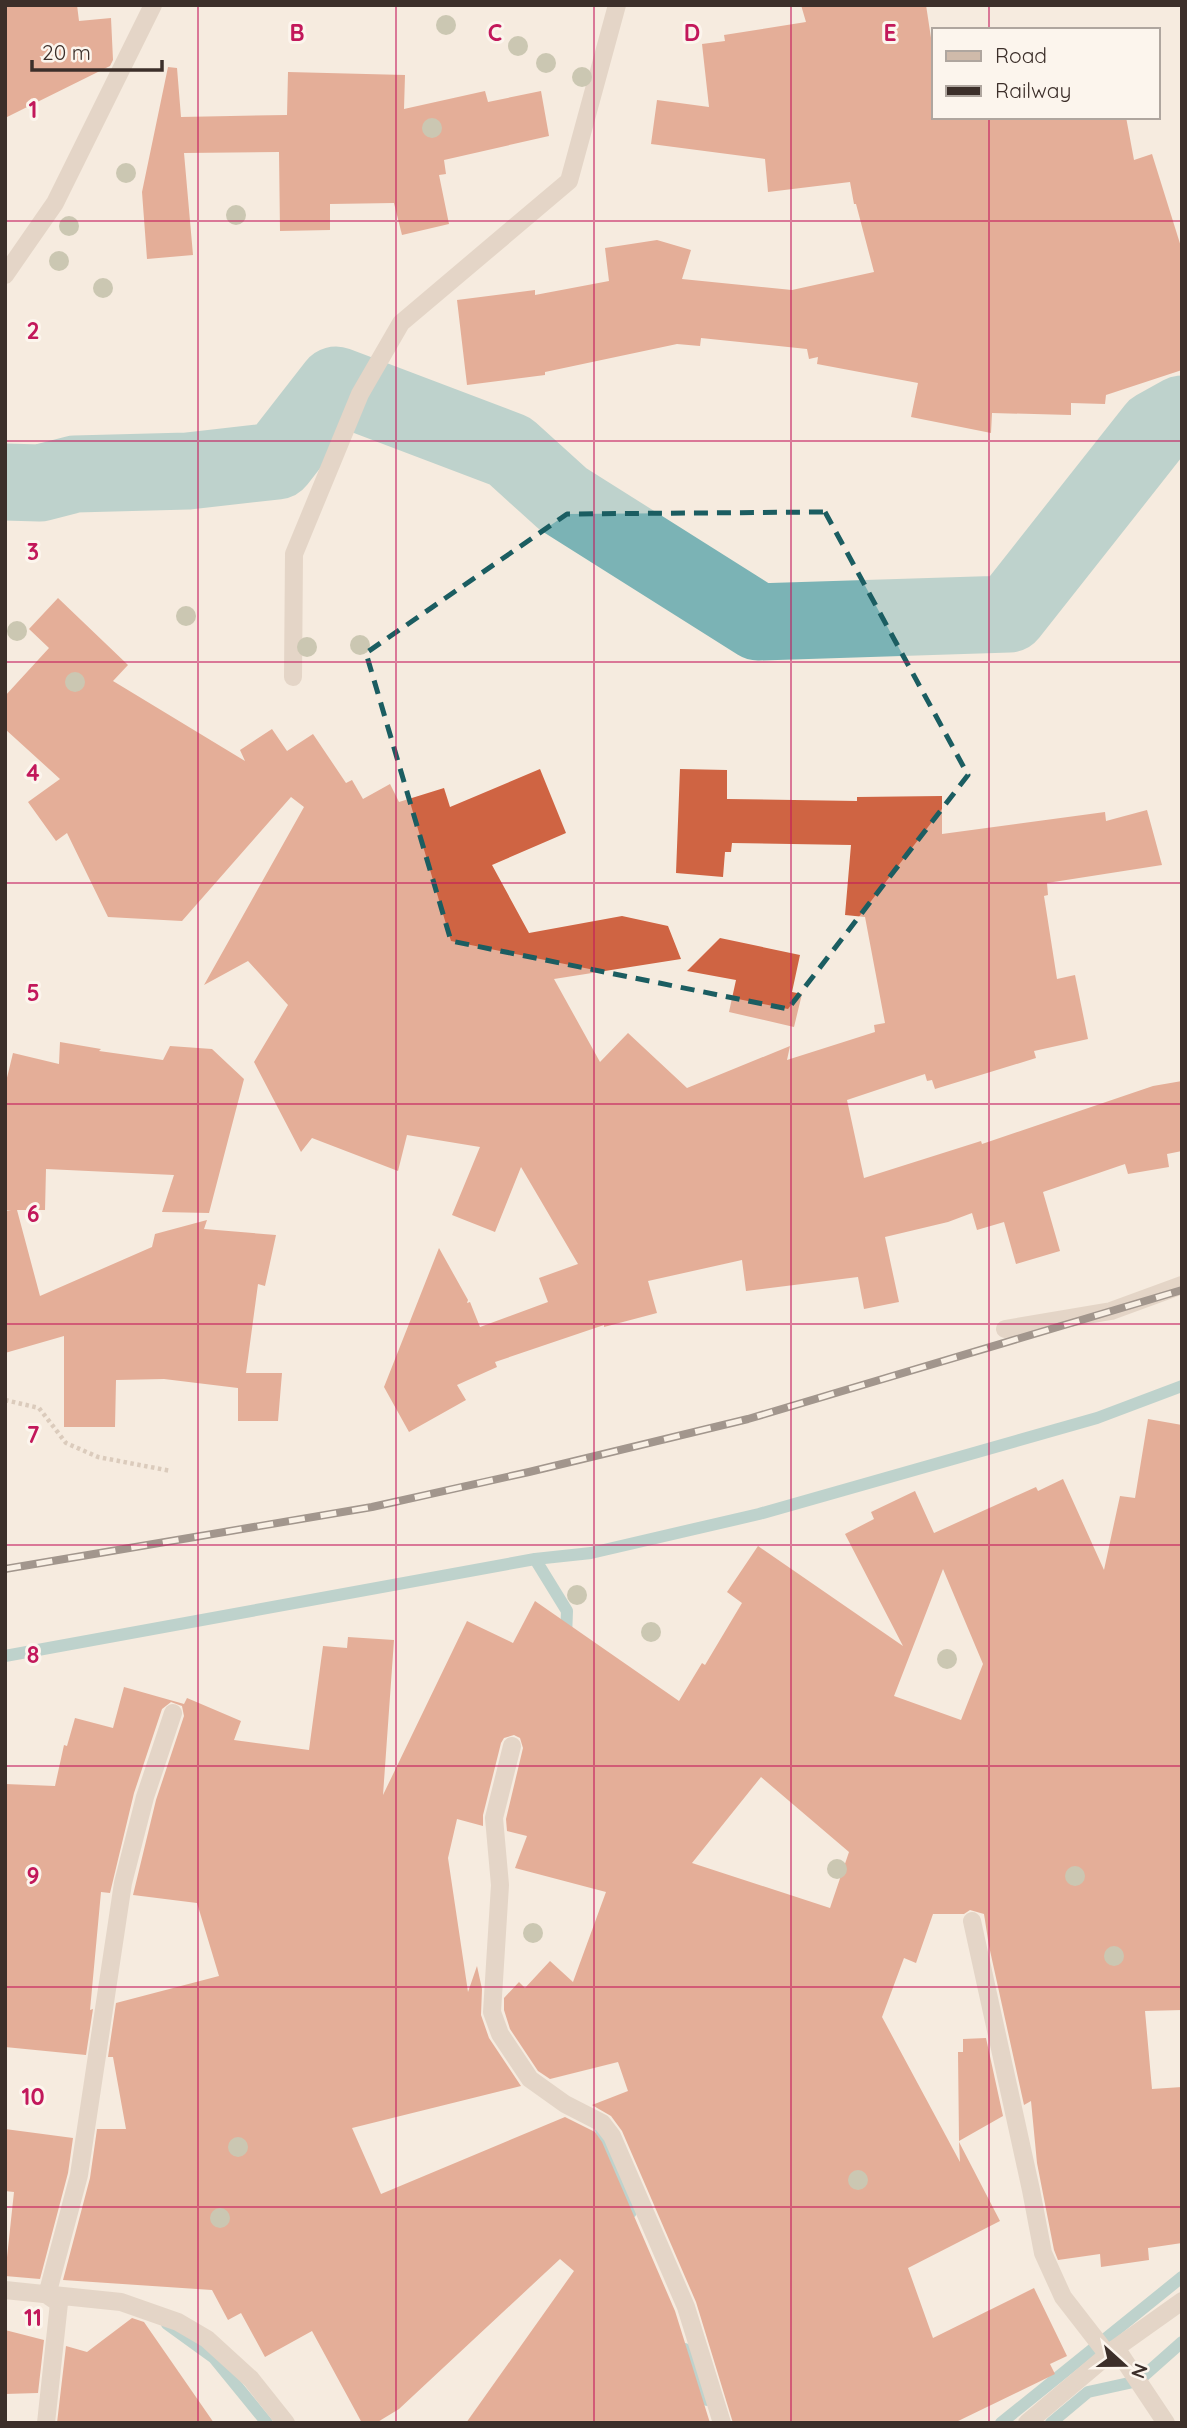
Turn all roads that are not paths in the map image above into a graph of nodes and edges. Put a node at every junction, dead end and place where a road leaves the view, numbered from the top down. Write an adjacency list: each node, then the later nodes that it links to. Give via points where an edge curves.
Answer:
1 (153, 5): 3 (street, via 55,202)
2 (617, 5): 4 (street, via 569,181 401,323 360,394 294,554)
3 (5, 275)
4 (293, 677)
5 (1182, 1285): 6 (street, via 1111,1311)
6 (1005, 1329)
7 (173, 1713): 11 (street, via 122,1883 79,2175)
8 (512, 1746): 16 (street, via 494,1818 500,1885 492,2012 500,2034 530,2079 602,2123 612,2136 686,2307)
9 (972, 1921): 13 (street, via 1043,2253 1063,2297)
10 (5, 2290): 11 (street)
11 (47, 2295): 14 (street, via 59,2303); 15 (street, via 121,2302 178,2322 207,2339 251,2379)
12 (1182, 2301): 13 (street)
13 (1112, 2351): 17 (street); 18 (street)
14 (46, 2423)
15 (286, 2423)
16 (722, 2423)
17 (1027, 2423)
18 (1166, 2423)

